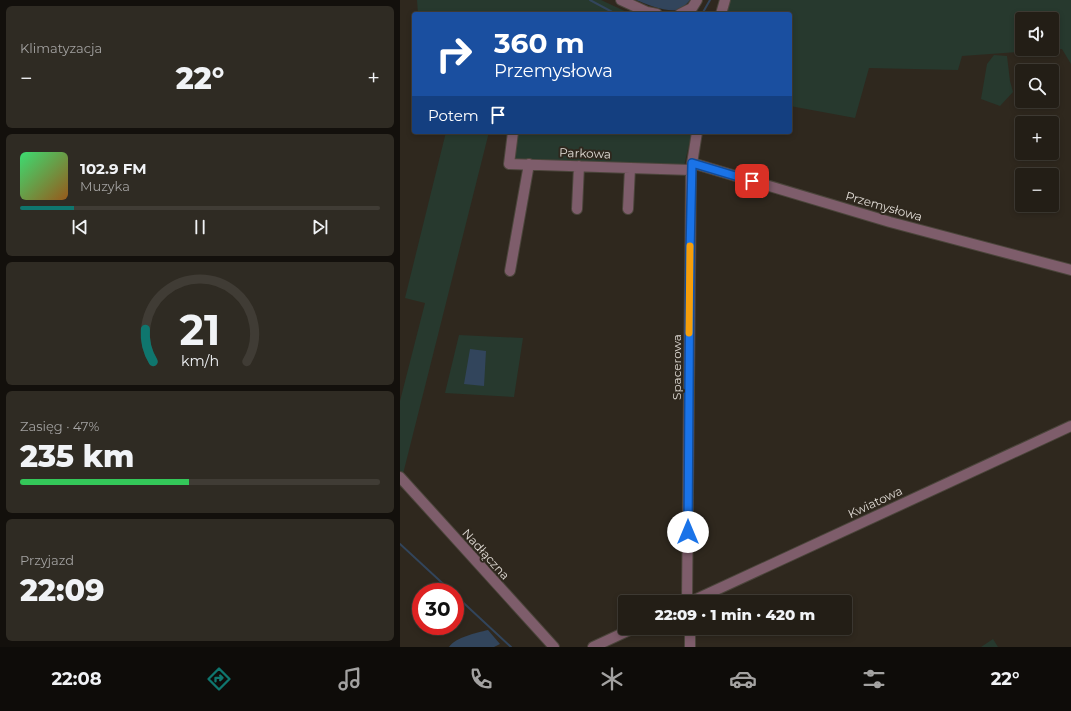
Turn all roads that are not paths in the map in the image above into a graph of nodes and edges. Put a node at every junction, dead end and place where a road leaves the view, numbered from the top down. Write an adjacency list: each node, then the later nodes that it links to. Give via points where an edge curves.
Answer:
1 (620, 0): 4 (street)
2 (697, 0): 5 (street, via 692,8)
3 (725, 0): 6 (street)
4 (647, 12)
5 (684, 12)
6 (722, 12)
7 (513, 134): 9 (street, Parkowa, via 509,164)
8 (697, 134): 11 (street, Spacerowa)
9 (529, 164): 10 (street, Parkowa); 16 (street)
10 (579, 166): 12 (street, Parkowa); 13 (street)
11 (691, 166): 12 (street, Parkowa); 15 (street, Przemysłowa); 19 (street, Spacerowa)
12 (630, 168): 14 (street)
13 (577, 209)
14 (628, 209)
15 (1071, 270)
16 (510, 271)
17 (1071, 426): 20 (street, Kwiatowa)
18 (400, 478): 23 (street, Nadłączna)
19 (687, 595)
20 (705, 595)
21 (619, 635): 24 (street)
22 (690, 635): 25 (street)
23 (554, 647)
24 (593, 647)
25 (690, 647)

